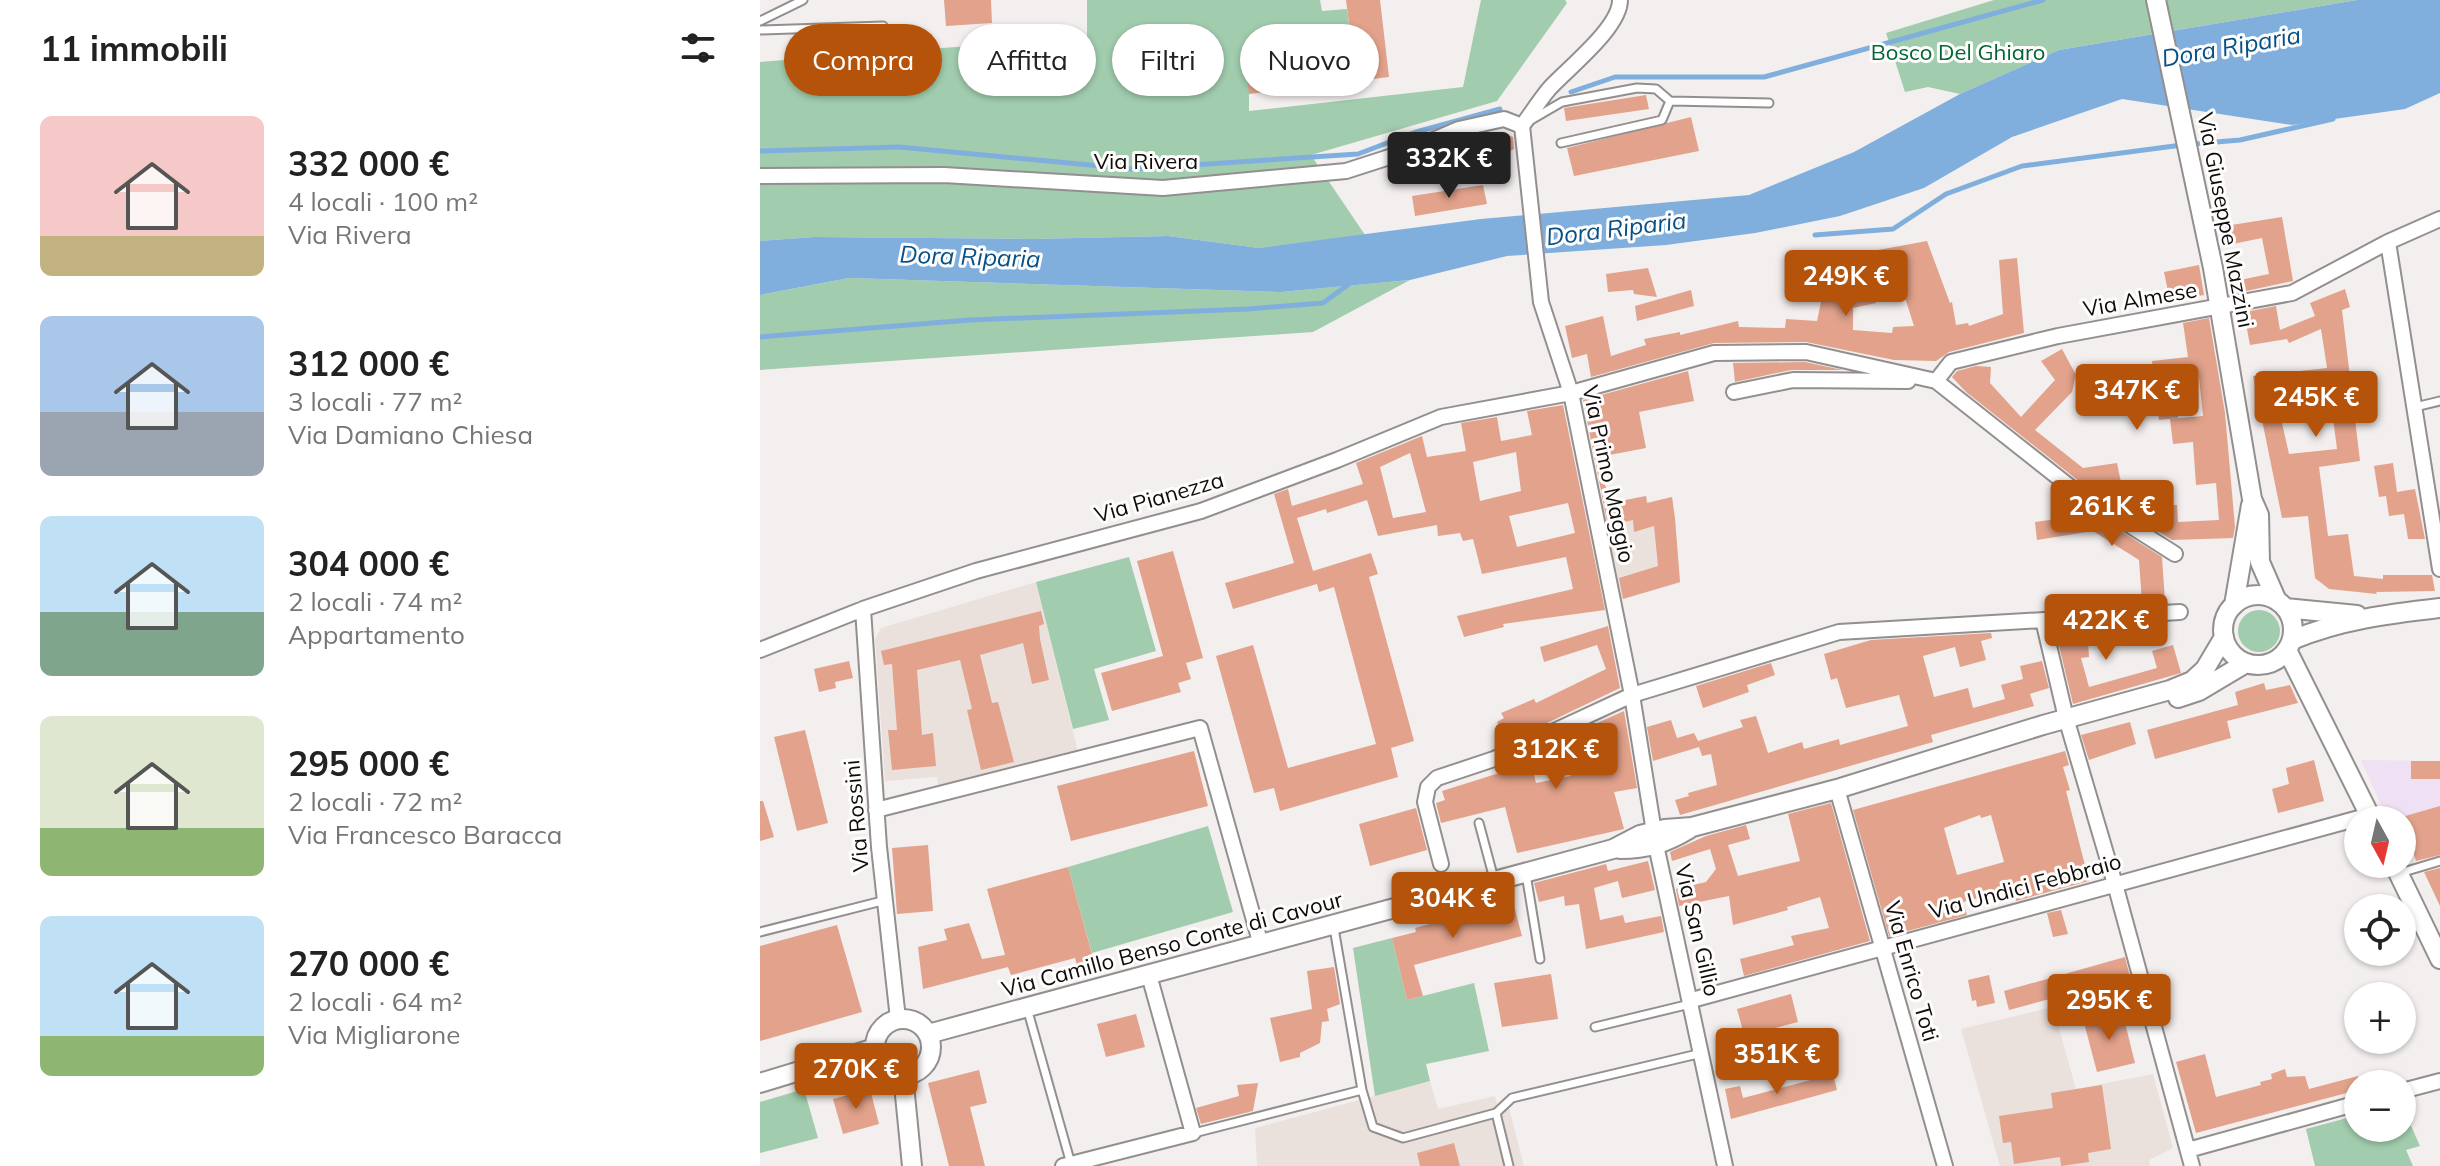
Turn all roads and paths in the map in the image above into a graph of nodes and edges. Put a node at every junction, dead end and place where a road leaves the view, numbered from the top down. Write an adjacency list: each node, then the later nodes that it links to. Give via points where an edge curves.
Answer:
1 (803, 0): 4 (lane)
2 (1620, 0): 9 (street, via 1607,29 1548,90)
3 (2156, 0): 14 (main road, Via Giuseppe Mazzini)
4 (760, 21)
5 (784, 29): 6 (lane)
6 (760, 30)
7 (1670, 101): 8 (lane); 9 (lane, via 1656,89 1637,88 1562,102); 10 (lane, via 1662,120)
8 (1769, 103)
9 (1522, 133): 11 (street, Via Rivera, via 1504,119 1459,129 1346,171 1163,188 944,175); 17 (street, Via Primo Maggio, via 1541,302)
10 (1561, 143)
11 (760, 176)
12 (2440, 219): 13 (street, Via Almese)
13 (2388, 242): 14 (street, Via Almese, via 2292,293); 19 (street)
14 (2221, 308): 15 (street, Via Almese, via 2058,336 1951,362); 20 (main road, Via Giuseppe Mazzini)
15 (1936, 381): 16 (street, via 1793,380); 17 (street, Via Pianezza, via 1806,352 1714,353); 21 (street, via 2074,490)
16 (1734, 392)
17 (1571, 393): 26 (street, Via Pianezza, via 1418,424 1201,511 976,571); 36 (street, Via Primo Maggio)
18 (2440, 401): 19 (lane)
19 (2414, 407): 22 (street)
20 (2252, 499): 23 (main road, Via Giuseppe Mazzini); 24 (main road, Via Giuseppe Mazzini, via 2259,515 2260,562)
21 (2175, 554)
22 (2440, 569)
23 (2234, 605): 24 (main road, via 2255,596); 30 (main road)
24 (2281, 605): 28 (main road); 31 (main road, via 2293,629)
25 (2440, 608): 28 (main road)
26 (863, 609): 32 (street, Via Pianezza); 40 (street, Via Rossini)
27 (2180, 612): 29 (street)
28 (2372, 616): 31 (main road, via 2322,628)
29 (2043, 620): 36 (street, via 1839,632); 37 (street)
30 (2224, 637): 33 (main road); 37 (main road, Via Camillo Benso Conte di Cavour, via 2192,681)
31 (2289, 645): 34 (main road); 35 (main road)
32 (760, 650)
33 (2246, 663): 34 (main road); 37 (main road, Via Camillo Benso Conte di Cavour, via 2199,691)
34 (2269, 663): 35 (main road)
35 (2300, 681): 39 (main road)
36 (1632, 695): 43 (street, Via Primo Maggio); 45 (street, via 1494,759 1437,778 1428,787 1425,802)
37 (2068, 723): 38 (main road, Via Camillo Benso Conte di Cavour); 50 (street)
38 (1837, 789): 43 (main road, Via Camillo Benso Conte di Cavour, via 1692,827 1669,842); 55 (street, Via Enrico Toti)
39 (2365, 806)
40 (876, 810): 51 (street, Via Rossini); 54 (street, via 1200,728)
41 (1479, 823): 49 (lane)
42 (2344, 825): 50 (street, Via Undici Febbraio)
43 (1655, 838): 47 (main road, Via Camillo Benso Conte di Cavour); 59 (street, Via San Gillio)
44 (2440, 861): 46 (lane)
45 (1441, 864)
46 (2416, 865)
47 (1526, 873): 49 (main road, Via Camillo Benso Conte di Cavour); 56 (lane)
48 (2400, 878): 57 (main road)
49 (1495, 881): 52 (main road, Via Camillo Benso Conte di Cavour)
50 (2115, 884): 55 (street, Via Undici Febbraio); 74 (street)
51 (886, 900): 53 (lane); 61 (street, Via Rossini)
52 (1333, 925): 54 (main road, Via Camillo Benso Conte di Cavour); 70 (lane)
53 (760, 932)
54 (1261, 945): 58 (main road, Via Camillo Benso Conte di Cavour)
55 (1882, 947): 59 (street, Via Undici Febbraio); 79 (street, Via Enrico Toti)
56 (1540, 959)
57 (2440, 959)
58 (1149, 975): 60 (main road, Via Camillo Benso Conte di Cavour); 73 (street)
59 (1692, 1002): 62 (lane); 65 (street, Via San Gillio)
60 (1027, 1008): 63 (main road, Via Camillo Benso Conte di Cavour); 75 (lane)
61 (898, 1019): 63 (main road, via 915,1022); 64 (main road, via 883,1027)
62 (1595, 1027)
63 (928, 1034): 66 (main road, via 927,1062)
64 (875, 1048): 66 (main road, via 887,1070); 68 (main road)
65 (1702, 1053): 72 (lane, via 1512,1098); 78 (street, Via San Gillio)
66 (903, 1075): 76 (main road)
67 (2440, 1081): 69 (street)
68 (760, 1083)
69 (2416, 1087)
70 (1362, 1090): 72 (lane, via 1373,1127 1403,1138); 73 (lane)
71 (2344, 1107): 74 (street)
72 (1496, 1113): 77 (lane)
73 (1193, 1133): 75 (street)
74 (2188, 1150): 80 (street)
75 (1067, 1165)
76 (912, 1166)
77 (1509, 1166)
78 (1725, 1166)
79 (1945, 1166)
80 (2192, 1166)

